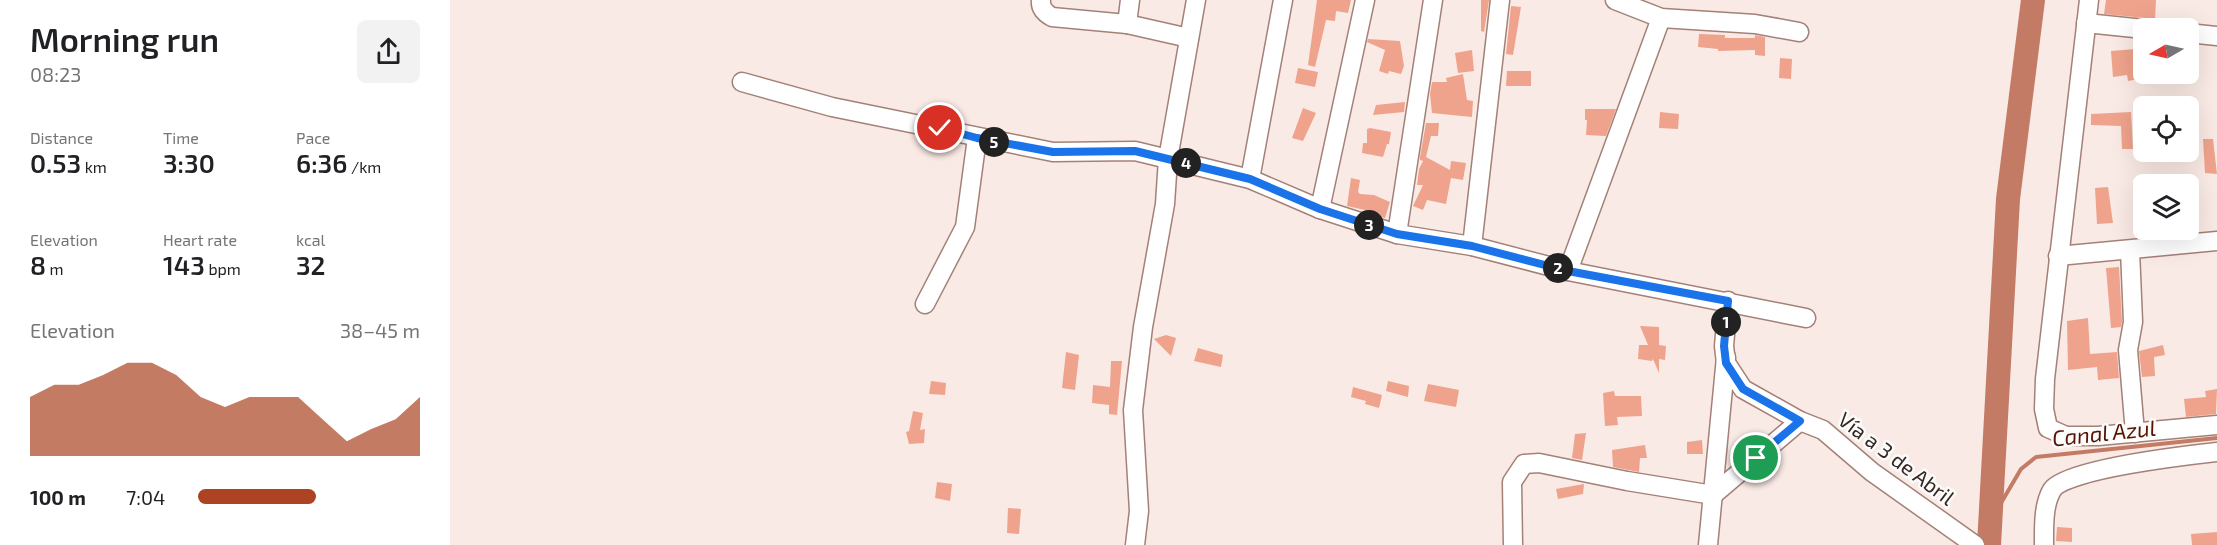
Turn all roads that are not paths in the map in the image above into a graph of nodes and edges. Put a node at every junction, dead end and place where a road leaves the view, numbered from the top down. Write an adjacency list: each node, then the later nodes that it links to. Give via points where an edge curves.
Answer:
1 (1041, 0): 12 (street, via 1045,13 1052,17)
2 (1130, 0): 12 (street)
3 (1196, 0): 17 (street)
4 (1283, 0): 21 (street)
5 (1365, 0): 22 (street)
6 (1433, 0): 23 (street)
7 (1500, 0): 25 (street)
8 (1615, 0): 10 (street)
9 (2089, 0): 11 (street)
10 (1661, 18): 14 (street, via 1755,24); 28 (street)
11 (2085, 23): 13 (street); 27 (street)
12 (1127, 24): 17 (street)
13 (2133, 28)
14 (1799, 32)
15 (2199, 34): 16 (street)
16 (2217, 36)
17 (1190, 38): 20 (street)
18 (742, 82): 19 (street, via 832,107)
19 (977, 138): 20 (street, via 1053,152 1135,151); 30 (street, via 965,226)
20 (1168, 159): 21 (street); 38 (street, via 1165,204 1133,410 1139,511)
21 (1250, 179): 22 (street)
22 (1320, 209): 23 (street)
23 (1397, 234): 25 (street)
24 (2217, 241): 26 (street)
25 (1472, 246): 28 (street)
26 (2130, 249): 27 (street); 35 (street, via 2133,322 2128,350)
27 (2058, 256): 35 (street, via 2045,379 2048,428 2066,436)
28 (1568, 271): 29 (street)
29 (1728, 301): 31 (street); 32 (street, Vía a 3 de Abril)
30 (925, 304)
31 (1806, 318)
32 (1726, 357): 33 (street, Vía a 3 de Abril, via 1743,389); 37 (street)
33 (1800, 421): 37 (street); 41 (street, Vía a 3 de Abril, via 1824,430 1872,472)
34 (2217, 425): 35 (street)
35 (2135, 433)
36 (2217, 452): 42 (street, via 2131,463 2065,481 2053,488 2048,501)
37 (1713, 495): 39 (street, via 1539,463 1524,465 1512,482); 40 (street)
38 (1135, 545)
39 (1513, 545)
40 (1708, 545)
41 (1975, 545)
42 (2044, 545)

